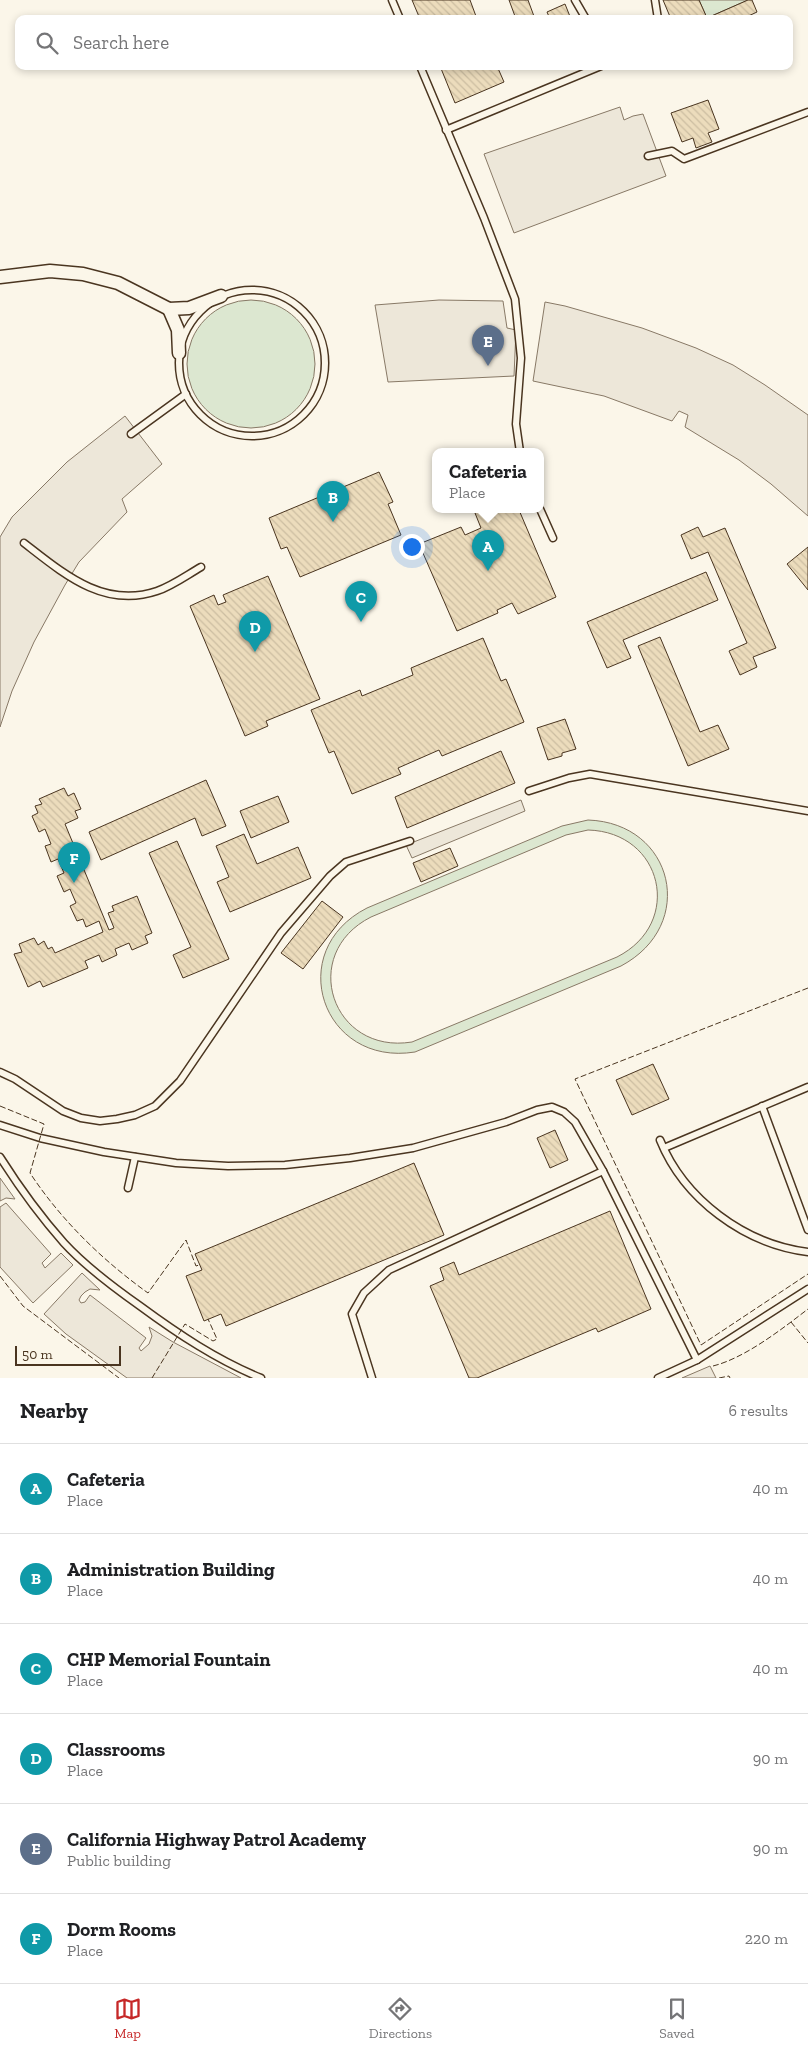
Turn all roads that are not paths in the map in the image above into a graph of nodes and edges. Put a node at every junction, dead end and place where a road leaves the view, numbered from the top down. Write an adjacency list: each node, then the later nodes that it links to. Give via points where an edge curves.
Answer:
1 (392, 0): 4 (lane)
2 (574, 0): 5 (lane)
3 (655, 0): 6 (lane)
4 (398, 15)
5 (583, 15)
6 (657, 15)
7 (422, 70): 10 (lane)
8 (590, 70): 10 (lane)
9 (808, 112): 11 (lane, via 684,159 672,151)
10 (446, 130): 18 (lane, via 515,299 521,358 516,424)
11 (648, 156)
12 (0, 277): 14 (street, via 50,271 83,274 118,283)
13 (221, 296): 14 (street, via 189,308); 15 (lane, via 192,319); 16 (lane, via 256,289 279,295 300,307 315,326 324,350 324,376 320,388 307,411 297,420 261,435 223,430 201,415)
14 (169, 309): 15 (street, via 178,330)
15 (179, 353): 16 (lane, via 179,374)
16 (186, 394): 17 (lane)
17 (131, 434)
18 (519, 448)
19 (542, 513): 20 (lane)
20 (553, 538)
21 (24, 543): 22 (lane, via 75,580 113,596 126,597 159,590)
22 (201, 567)
23 (529, 791): 24 (lane, via 590,774)
24 (808, 812)
25 (410, 841): 26 (lane, via 346,862 330,876 281,933 180,1081 155,1106 117,1119 82,1118 63,1112)
26 (0, 1072)
27 (808, 1087): 28 (lane)
28 (762, 1106): 31 (lane); 36 (lane)
29 (0, 1126): 33 (lane, via 40,1138)
30 (660, 1140): 31 (lane)
31 (664, 1148): 37 (lane, via 681,1177 724,1219 752,1235 792,1250)
32 (0, 1157): 40 (lane, via 13,1179 64,1243 96,1273 190,1341)
33 (135, 1157): 34 (lane, via 176,1164 228,1166 285,1165 350,1158 414,1148 552,1108 564,1112 575,1122); 35 (lane)
34 (603, 1171): 39 (lane); 41 (lane, via 389,1270 364,1293 352,1314)
35 (128, 1188)
36 (808, 1230)
37 (808, 1252)
38 (808, 1289): 39 (lane)
39 (697, 1360): 42 (lane)
40 (261, 1378)
41 (372, 1378)
42 (658, 1378)

